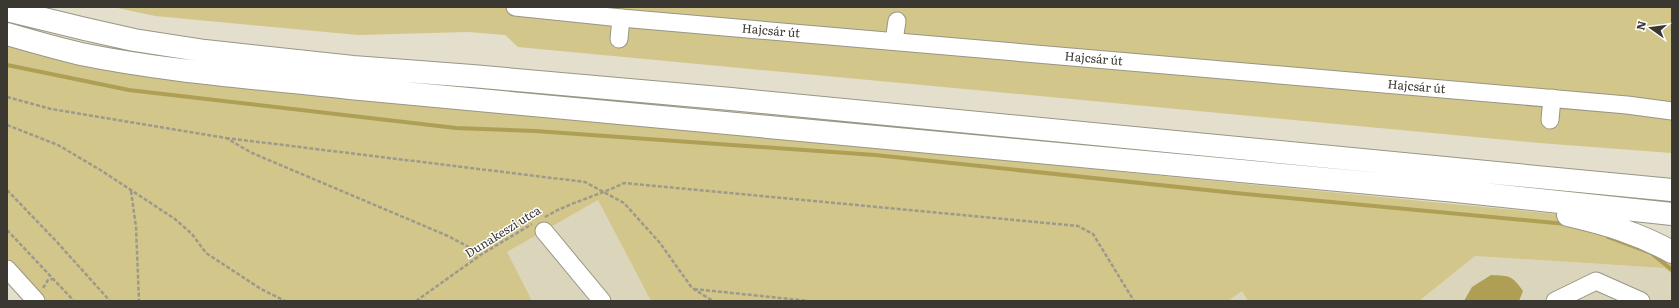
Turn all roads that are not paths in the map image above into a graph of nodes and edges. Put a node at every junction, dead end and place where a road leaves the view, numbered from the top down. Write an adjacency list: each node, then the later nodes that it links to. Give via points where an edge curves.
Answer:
1 (515, 7): 3 (street, Hajcsár út)
2 (7, 10): 11 (highway, via 85,30 205,51)
3 (621, 18): 6 (street); 7 (street, Hajcsár út)
4 (897, 21): 7 (street)
5 (7, 34): 12 (highway, via 80,53 203,72)
6 (619, 39)
7 (894, 41): 8 (street, Hajcsár út)
8 (1552, 98): 9 (street, Hajcsár út); 10 (street)
9 (1672, 111)
10 (1550, 120)
11 (1672, 190)
12 (1456, 191): 13 (highway); 15 (highway, via 1607,224 1638,235)
13 (1672, 214)
14 (540, 224): 18 (street)
15 (1672, 252)
16 (7, 269): 17 (street)
17 (30, 299)
18 (602, 301)
19 (1556, 301): 20 (street, via 1596,280)
20 (1641, 301)

